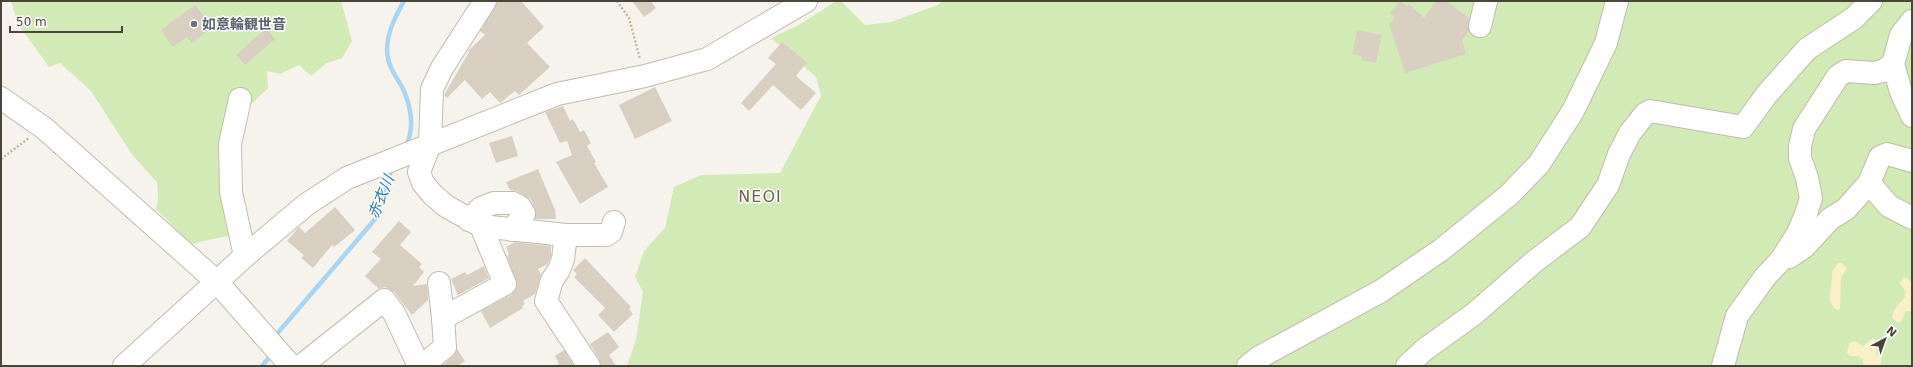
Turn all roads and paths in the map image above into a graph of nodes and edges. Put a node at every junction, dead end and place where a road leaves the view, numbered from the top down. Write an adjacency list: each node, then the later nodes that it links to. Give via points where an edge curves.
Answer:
1 (485, 1): 15 (street, via 442,68 432,89)
2 (617, 1): 10 (path, via 629,18)
3 (806, 1): 10 (street, via 707,59)
4 (1486, 1): 8 (street)
5 (1617, 1): 34 (street, via 1606,43 1573,111 1538,164 1509,195 1441,250 1381,291 1258,358)
6 (1871, 1): 35 (street, via 1854,18 1807,49 1767,94 1743,127 1650,111 1645,114 1630,133 1608,185 1580,227)
7 (1912, 21): 9 (street, via 1901,35)
8 (1480, 26)
9 (1893, 64): 13 (street); 24 (street, via 1883,71 1874,73 1846,72 1838,76 1804,129 1800,158 1811,198 1797,235)
10 (645, 76): 15 (street, via 557,94)
11 (1, 98): 14 (street)
12 (240, 99): 23 (street, via 230,144 231,192)
13 (1912, 116)
14 (44, 128): 16 (path); 25 (street)
15 (430, 144): 21 (street, via 419,172 423,183 442,203); 23 (street, via 347,178 307,204)
16 (1, 159)
17 (1912, 161): 18 (street, via 1887,154 1880,157)
18 (1869, 183): 19 (street, via 1889,206); 24 (street, via 1846,209 1830,219 1804,247)
19 (1912, 218)
20 (614, 222): 22 (street, via 612,232 606,235)
21 (475, 223): 22 (street, via 512,230); 27 (street, via 505,284)
22 (566, 235): 33 (street, via 563,259 552,280 546,301)
23 (245, 256): 25 (street)
24 (1781, 260): 36 (street, via 1765,277 1737,316)
25 (217, 282): 28 (street); 29 (street)
26 (439, 283): 27 (street)
27 (444, 318): 32 (street, via 445,347)
28 (124, 366)
29 (291, 366)
30 (301, 366): 31 (street, via 384,300 394,313)
31 (419, 366)
32 (422, 366)
33 (589, 366)
34 (1248, 366)
35 (1407, 366)
36 (1723, 366)

